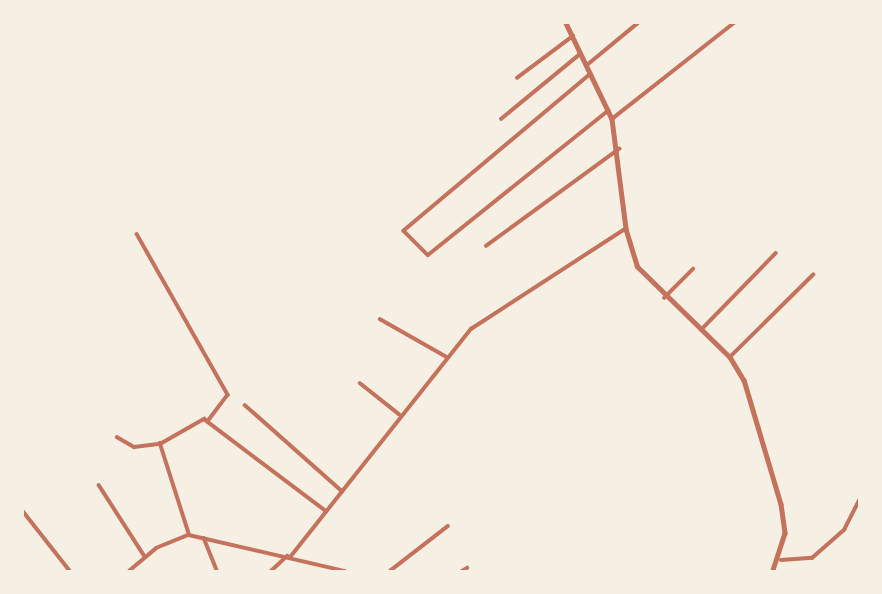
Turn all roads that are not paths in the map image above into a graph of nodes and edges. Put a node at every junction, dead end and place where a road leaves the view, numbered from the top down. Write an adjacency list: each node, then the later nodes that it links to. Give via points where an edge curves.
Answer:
1 (566, 23): 4 (street)
2 (638, 23): 6 (street)
3 (734, 23): 10 (street)
4 (573, 36): 5 (street); 8 (street)
5 (582, 52): 6 (street); 11 (street)
6 (587, 65): 7 (street)
7 (591, 74): 9 (street); 9 (street, via 404,231 428,256)
8 (517, 78)
9 (608, 111): 10 (street)
10 (612, 119): 12 (street)
11 (501, 120)
12 (619, 149): 13 (street); 15 (street)
13 (626, 229): 19 (street, via 637,266); 22 (street, via 475,326)
14 (137, 234): 27 (street, via 228,396)
15 (486, 246)
16 (776, 253): 21 (street)
17 (693, 269): 19 (street)
18 (813, 275): 23 (street)
19 (664, 298): 21 (street)
20 (380, 319): 22 (street)
21 (701, 330): 23 (street)
22 (447, 357): 26 (street)
23 (730, 357): 40 (street, via 754,408 781,504)
24 (360, 383): 26 (street)
25 (245, 405): 31 (street)
26 (399, 414): 31 (street)
27 (209, 420): 29 (street); 34 (street)
28 (117, 437): 29 (street, via 134,447)
29 (160, 444): 36 (street)
30 (99, 485): 38 (street)
31 (342, 491): 34 (street)
32 (859, 500): 40 (street, via 844,530 812,558)
33 (23, 511): 43 (street)
34 (326, 511): 39 (street)
35 (448, 526): 48 (street)
36 (189, 535): 37 (street); 38 (street)
37 (203, 537): 39 (street); 45 (street)
38 (144, 555): 44 (street)
39 (289, 556): 42 (street); 46 (street)
40 (780, 560): 50 (street)
41 (467, 568): 49 (street)
42 (335, 570): 47 (street)
43 (70, 571)
44 (129, 571)
45 (217, 571)
46 (271, 571)
47 (345, 571)
48 (390, 571)
49 (462, 571)
50 (773, 571)

